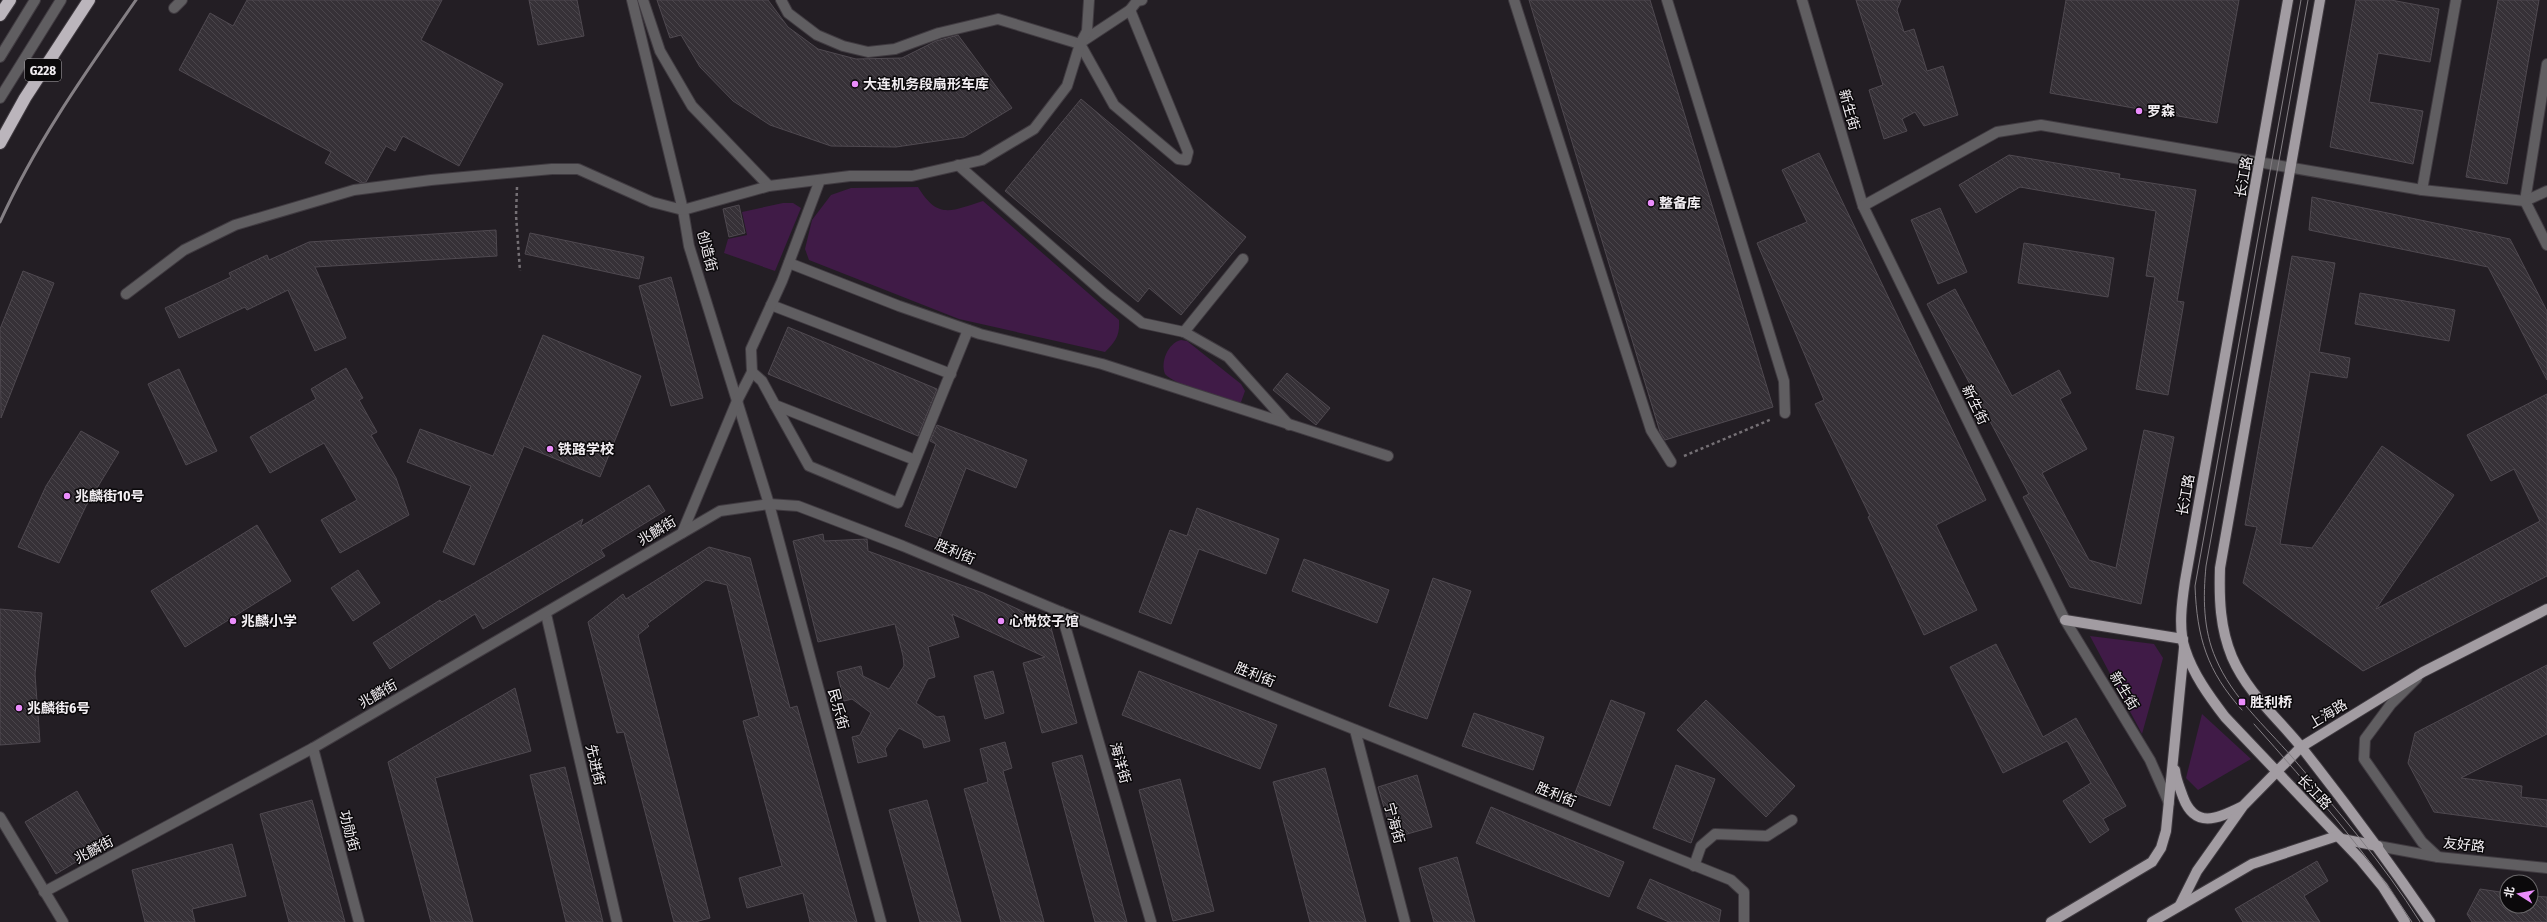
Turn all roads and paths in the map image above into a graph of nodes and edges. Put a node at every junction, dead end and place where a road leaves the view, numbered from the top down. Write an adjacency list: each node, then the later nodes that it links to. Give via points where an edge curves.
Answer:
1 (10, 0): 19 (highway)
2 (35, 0): 21 (street)
3 (61, 0): 23 (street)
4 (89, 0): 24 (highway, G228, via 25,98)
5 (182, 0): 17 (street)
6 (632, 0): 35 (street, 创造街)
7 (643, 0): 30 (street, via 660,52 692,106)
8 (781, 0): 20 (street, via 788,12 817,35 868,52 895,49 939,33 998,19)
9 (1089, 0): 20 (street, via 1087,31)
10 (1142, 0): 18 (street, via 1136,1)
11 (1514, 0): 52 (street, via 1651,430)
12 (1667, 0): 48 (street, via 1784,381)
13 (1802, 0): 34 (street, 新生街)
14 (2288, 0): 25 (main road, 长江路)
15 (2320, 0): 27 (main road, 长江路)
16 (2456, 0): 31 (street)
17 (174, 8)
18 (1130, 10): 20 (street); 20 (street, via 1186,144 1186,160 1178,159 1114,105)
19 (0, 15)
20 (1080, 44): 26 (street, via 1067,86 1034,129 982,160)
21 (0, 57)
22 (2547, 64): 33 (street)
23 (0, 98)
24 (0, 143)
25 (2260, 162): 27 (street); 34 (street, via 2041,125 1997,132); 60 (main road, 长江路, via 2185,581 2182,601)
26 (958, 165): 29 (street, via 912,176 850,176); 43 (street, via 1105,294 1142,323)
27 (2292, 167): 31 (street); 64 (main road, 长江路, via 2220,568 2219,601 2224,635 2240,674 2266,709)
28 (518, 173): 35 (street, via 578,169 652,202); 39 (path, via 516,215); 40 (street, via 354,190 293,206 235,225 184,250)
29 (820, 180): 30 (street); 38 (street)
30 (769, 186): 35 (street)
31 (2422, 190): 33 (street)
32 (2547, 191): 33 (street)
33 (2524, 201): 36 (street)
34 (1862, 206): 59 (street, 新生街)
35 (684, 210): 46 (street, 创造街, via 690,246)
36 (2547, 245)
37 (1244, 259): 43 (street)
38 (789, 263): 41 (street); 42 (street)
39 (520, 271)
40 (126, 294)
41 (771, 305): 44 (street, via 751,349); 45 (street)
42 (968, 330): 45 (street); 49 (street, via 1102,364)
43 (1184, 332): 49 (street, via 1228,357)
44 (752, 372): 46 (street); 47 (street, via 762,381)
45 (951, 374): 51 (street)
46 (737, 401): 53 (street, 创造街); 55 (street)
47 (774, 405): 51 (street); 51 (street, via 809,466 898,503)
48 (1785, 413): 52 (path)
49 (1289, 425): 50 (street)
50 (1388, 456)
51 (915, 460)
52 (1671, 462)
53 (769, 504): 54 (street, 胜利街); 57 (street, 胜利街, via 798,506 903,546); 81 (street, 民乐街)
54 (720, 511): 55 (street, 兆麟街)
55 (682, 533): 58 (street, 兆麟街)
56 (2547, 609): 61 (main road, 上海路)
57 (1061, 612): 62 (street, 胜利街); 82 (street, 海洋街)
58 (546, 614): 65 (street, 兆麟街); 80 (street, 先进街)
59 (2065, 620): 60 (main road); 67 (street, 新生街, via 2150,760)
60 (2184, 643): 63 (main road); 66 (main road, 长江路, via 2208,694)
61 (2423, 672): 64 (main road, 上海路); 73 (street, via 2391,704 2365,739 2364,759 2422,842)
62 (1355, 730): 74 (street, 胜利街); 83 (street, 宁海街)
63 (2174, 743): 67 (main road); 68 (main road, via 2176,778 2187,808 2197,818 2211,819)
64 (2301, 747): 66 (main road, 上海路); 72 (main road, 长江路)
65 (313, 748): 76 (street, 兆麟街); 79 (street, 功勋街)
66 (2275, 772): 68 (main road, 上海路); 71 (main road, 长江路)
67 (2169, 803): 85 (main road, via 2166,831 2161,848 2152,862)
68 (2243, 806): 77 (main road, 上海路, via 2196,871)
69 (0, 817): 76 (street)
70 (1792, 820): 74 (street, via 1767,836 1715,834 1701,846)
71 (2337, 836): 72 (main road); 77 (main road, via 2252,864); 87 (main road, 长江路, via 2383,887)
72 (2378, 846): 73 (street, 友好路); 88 (main road, 长江路)
73 (2438, 857): 75 (street, 友好路)
74 (1694, 866): 84 (street, 胜利街, via 1731,880 1744,892)
75 (2547, 868)
76 (44, 892): 78 (street)
77 (2180, 906): 86 (main road)
78 (64, 922)
79 (358, 922)
80 (617, 922)
81 (881, 922)
82 (1151, 922)
83 (1405, 922)
84 (1744, 922)
85 (2051, 922)
86 (2152, 922)
87 (2405, 922)
88 (2430, 922)

